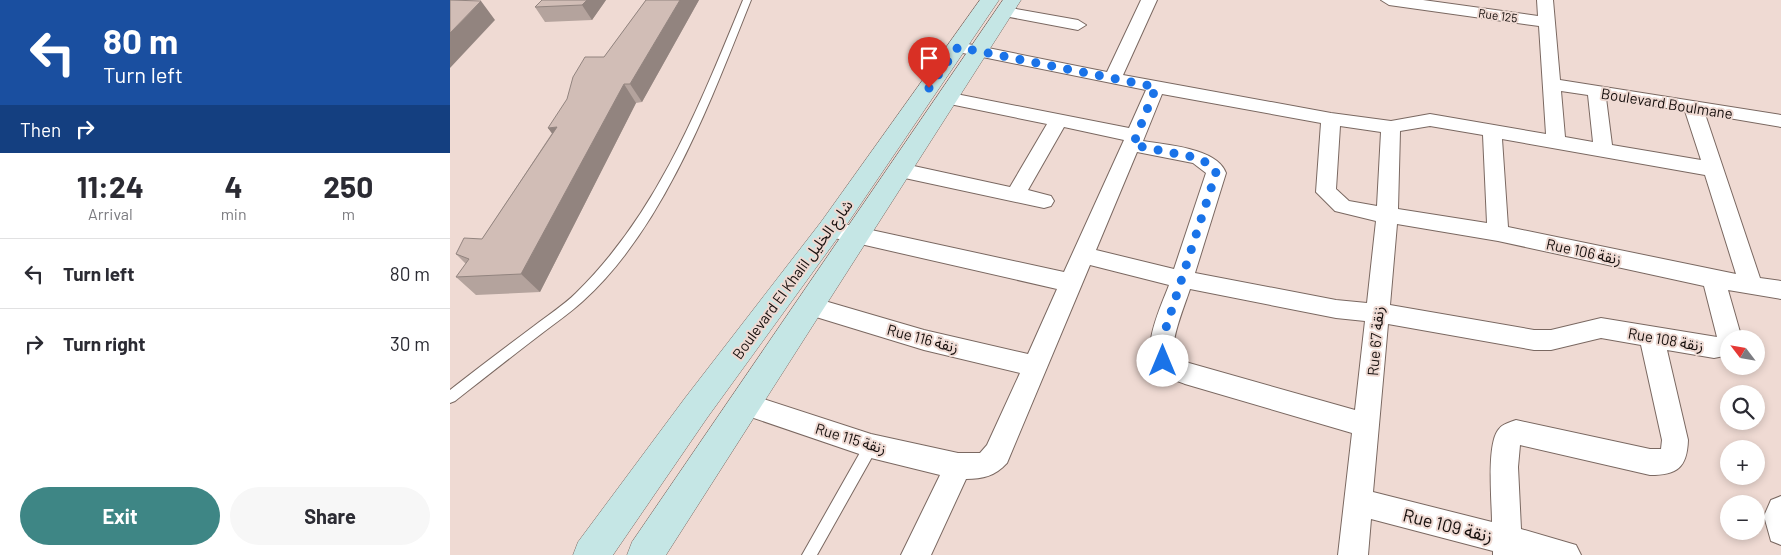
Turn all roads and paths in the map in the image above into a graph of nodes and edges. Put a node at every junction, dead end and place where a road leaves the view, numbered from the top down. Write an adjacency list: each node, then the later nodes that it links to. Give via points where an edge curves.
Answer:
1 (747, 0): 43 (lane, via 699,116 672,171 629,240 579,298)
2 (1148, 0): 9 (street)
3 (1391, 0): 6 (street, Rue 125)
4 (1545, 0): 6 (street)
5 (1003, 4): 7 (street); 8 (street, Boulevard El Khalil شارع الخليل)
6 (1548, 22): 10 (street)
7 (1078, 24)
8 (968, 49): 9 (street); 13 (street, Boulevard El Khalil شارع الخليل); 28 (street, Boulevard El Khalil شارع الخليل)
9 (1113, 78): 11 (street)
10 (1552, 84): 12 (street, Boulevard Boulmane); 21 (street)
11 (1156, 87): 15 (street); 20 (street, Rue 115 زنقة)
12 (1596, 91): 14 (street, Boulevard Boulmane); 22 (street)
13 (946, 98): 16 (street); 24 (street, Boulevard El Khalil شارع الخليل)
14 (1693, 107): 17 (street, Boulevard Boulmane); 23 (street)
15 (1331, 119): 18 (street); 27 (street, Rue 106 زنقة, via 1326,192 1342,206)
16 (1058, 120): 20 (street); 25 (street)
17 (1781, 122)
18 (1391, 127): 19 (street, via 1430,120); 27 (street, Rue 67 زنقة)
19 (1492, 130): 21 (street); 29 (street)
20 (1135, 140): 31 (street, Rue 115 زنقة); 33 (street, via 1198,158 1214,167 1216,173)
21 (1556, 140): 22 (street)
22 (1603, 148): 23 (street)
23 (1712, 169): 35 (street)
24 (900, 170): 25 (street); 30 (street, Boulevard El Khalil شارع الخليل)
25 (1015, 196): 26 (street)
26 (1044, 202)
27 (1387, 216): 29 (street, Rue 106 زنقة); 38 (street, Rue 67 زنقة)
28 (830, 229): 30 (street); 47 (street, Boulevard El Khalil شارع الخليل)
29 (1498, 233): 32 (street, Rue 106 زنقة)
30 (858, 234): 34 (street); 37 (street, Boulevard El Khalil شارع الخليل)
31 (1085, 255): 33 (street); 34 (street, Rue 115 زنقة)
32 (1714, 278): 35 (street, Rue 106 زنقة); 39 (street)
33 (1181, 279): 38 (street, via 1336,309); 45 (street, via 1162,340 1163,361 1172,368)
34 (1072, 283): 42 (street, Rue 115 زنقة)
35 (1751, 284): 36 (street, Rue 106 زنقة)
36 (1781, 290)
37 (811, 306): 42 (street, Rue 116 زنقة, via 924,340); 44 (street, Boulevard El Khalil شارع الخليل)
38 (1377, 313): 40 (street, Rue 108 زنقة, via 1534,340 1551,340 1601,328); 45 (street, Rue 67 زنقة)
39 (1727, 330)
40 (1652, 338): 41 (street, Rue 108 زنقة); 53 (street, via 1675,440 1674,454 1666,462 1650,462 1516,432 1508,437 1504,467)
41 (1720, 347)
42 (1036, 366): 49 (street, Rue 115 زنقة, via 997,454 981,466)
43 (450, 397)
44 (746, 404): 46 (street, Rue 115 زنقة); 48 (street, Boulevard El Khalil شارع الخليل)
45 (1367, 425): 50 (street, Rue 67 زنقة)
46 (871, 446): 49 (street, Rue 115 زنقة); 56 (lane)
47 (662, 454): 48 (street); 54 (street, Boulevard El Khalil شارع الخليل)
48 (704, 465): 55 (street, Boulevard El Khalil شارع الخليل)
49 (958, 466): 57 (street)
50 (1360, 502): 53 (street, Rue 109 زنقة); 58 (street, Rue 67 زنقة)
51 (1781, 510): 52 (street, via 1778,516)
52 (1781, 531)
53 (1507, 547): 59 (street, Rue 109 زنقة)
54 (591, 555)
55 (645, 555)
56 (809, 555)
57 (916, 555)
58 (1353, 555)
59 (1566, 555)

